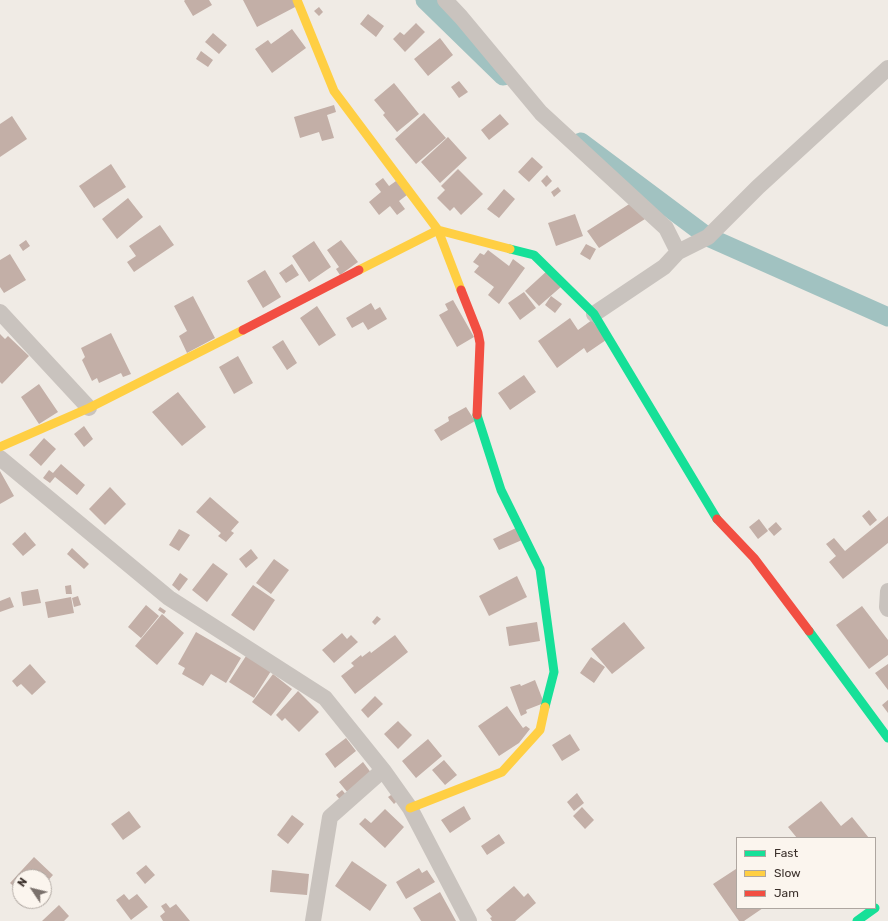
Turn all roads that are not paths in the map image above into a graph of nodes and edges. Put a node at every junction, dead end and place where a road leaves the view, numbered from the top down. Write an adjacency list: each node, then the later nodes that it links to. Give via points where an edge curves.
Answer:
1 (298, 0): 4 (street, via 334,91)
2 (445, 0): 5 (street, via 541,113 666,228)
3 (888, 68): 5 (street, via 758,187 708,237)
4 (438, 230): 7 (street, via 534,255); 8 (street); 15 (street, via 478,333 480,343 476,412 501,490 540,569 554,672 540,730 502,772)
5 (678, 252): 7 (street, via 664,267)
6 (0, 312): 8 (street)
7 (594, 314): 13 (street, via 720,522 754,558)
8 (89, 408): 9 (street)
9 (0, 447)
10 (0, 458): 14 (street, via 169,598 325,698)
11 (888, 591): 12 (street)
12 (888, 609)
13 (888, 738)
14 (383, 770): 15 (street); 19 (street, via 330,817)
15 (410, 808): 20 (street)
16 (884, 901): 17 (street)
17 (876, 907)
18 (874, 909): 21 (street)
19 (313, 921)
20 (469, 921)
21 (857, 921)

